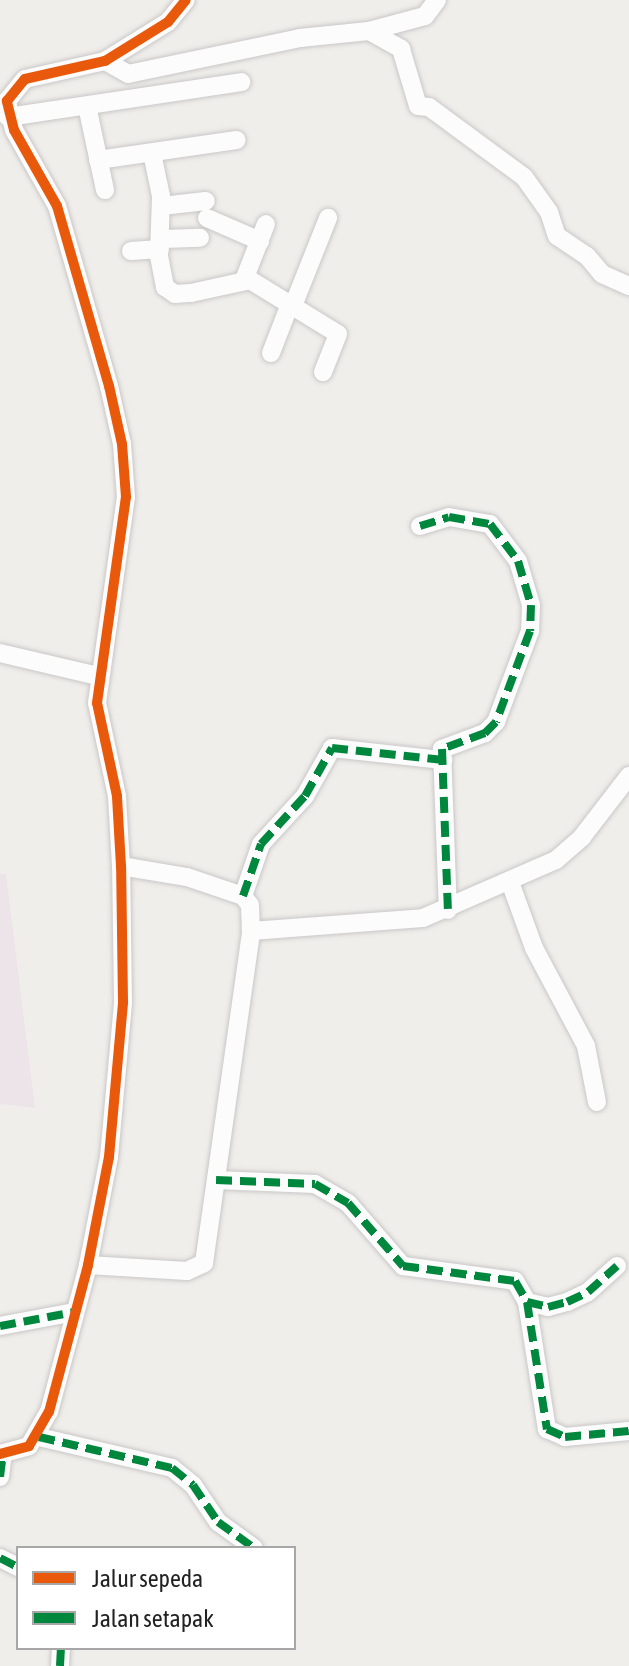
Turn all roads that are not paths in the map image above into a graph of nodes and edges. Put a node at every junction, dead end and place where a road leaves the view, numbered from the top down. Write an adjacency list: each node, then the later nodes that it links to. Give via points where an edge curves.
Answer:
1 (186, 0): 4 (street, via 168,22)
2 (437, 0): 3 (street, via 425,16)
3 (369, 31): 4 (street, via 300,38 128,74); 19 (street, via 401,49 418,106 429,107 524,177 549,212 557,236 587,256 602,274)
4 (105, 61): 6 (street)
5 (241, 82): 7 (street)
6 (8, 85): 8 (street)
7 (87, 106): 8 (street); 11 (street)
8 (8, 117): 25 (street, via 57,206 122,444 126,497)
9 (237, 140): 10 (street)
10 (152, 153): 11 (street); 13 (street)
11 (98, 160): 12 (street)
12 (105, 190)
13 (162, 206): 16 (street); 18 (street, via 206,210 263,233)
14 (328, 218): 20 (street)
15 (200, 238): 16 (street)
16 (162, 244): 17 (street); 18 (street, via 163,282 175,294 216,290)
17 (131, 251)
18 (244, 280): 20 (street)
19 (629, 286)
20 (292, 305): 21 (street); 22 (street, via 338,334)
21 (271, 353)
22 (323, 372)
23 (420, 526): 26 (street, via 449,517 490,524 518,561 531,605 530,631 496,722 485,733 446,745)
24 (0, 653): 25 (street)
25 (98, 676): 28 (street, via 97,703 117,796)
26 (443, 760): 30 (street, via 332,748 305,796 261,844); 31 (street)
27 (629, 776): 29 (street, via 582,837 556,860)
28 (121, 866): 30 (street, via 187,877); 35 (street, via 119,1080)
29 (510, 882): 31 (street); 33 (street, via 534,948 586,1046)
30 (243, 896): 32 (street, via 250,905)
31 (448, 910): 32 (street, via 387,923)
32 (251, 931): 34 (street)
33 (597, 1102)
34 (216, 1180): 35 (street, via 204,1263 187,1271); 37 (street, via 296,1181 328,1189 403,1266 515,1281)
35 (88, 1265): 38 (street)
36 (617, 1266): 37 (street, via 588,1292 567,1302 548,1307)
37 (527, 1302): 40 (street, via 547,1429 565,1437)
38 (75, 1312): 39 (street); 41 (street)
39 (0, 1326)
40 (629, 1431)
41 (39, 1437): 42 (street); 44 (street, via 172,1468 193,1485 218,1522)
42 (2, 1454): 43 (street)
43 (0, 1477)
44 (251, 1546)

